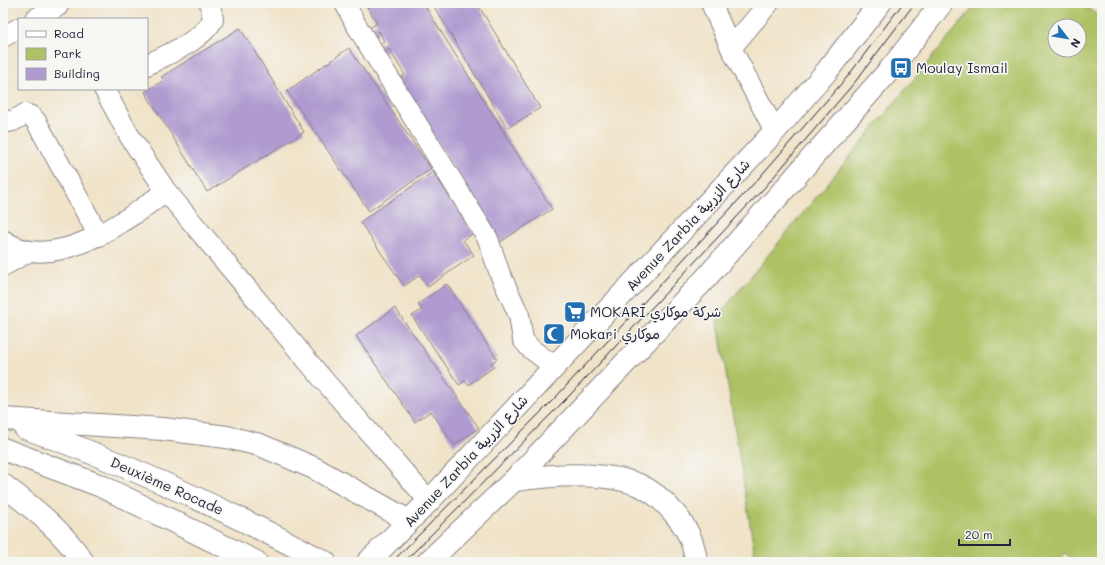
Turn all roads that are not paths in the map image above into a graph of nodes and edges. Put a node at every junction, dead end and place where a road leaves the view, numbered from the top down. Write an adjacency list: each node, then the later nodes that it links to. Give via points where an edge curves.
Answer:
1 (210, 3): 12 (street, via 213,20 209,27 200,35)
2 (345, 3): 21 (street, via 488,239 500,274 519,315 523,340)
3 (711, 3): 11 (street)
4 (769, 3): 11 (street)
5 (880, 3): 15 (main road, Avenue Zarbia شارع الزربية, via 827,71)
6 (942, 3): 24 (main road, via 893,66 710,273)
7 (60, 9): 8 (street)
8 (38, 18)
9 (18, 28): 10 (street)
10 (3, 36)
11 (731, 48): 15 (street)
12 (148, 64)
13 (106, 90): 16 (street, via 130,137)
14 (3, 119): 17 (street, via 13,121 25,114 36,121)
15 (775, 131): 21 (main road, Avenue Zarbia شارع الزربية)
16 (166, 190): 17 (street, via 136,214); 26 (street, via 316,371)
17 (99, 236): 19 (street, via 58,250)
18 (3, 240): 19 (street)
19 (30, 251): 20 (street)
20 (3, 266)
21 (554, 367): 26 (main road, Avenue Zarbia شارع الزربية)
22 (3, 420): 27 (main road, via 163,429 227,437 260,445 314,468); 30 (main road, Deuxième Rocade, via 147,476 251,523)
23 (3, 449): 29 (main road, Deuxième Rocade, via 101,486)
24 (514, 480): 32 (main road); 33 (main road, via 572,476 611,478 638,485 657,495 681,520 690,536)
25 (3, 485): 28 (main road, via 52,525)
26 (429, 501): 27 (main road, Avenue Zarbia شارع الزربية)
27 (409, 521): 31 (main road, Avenue Zarbia شارع الزربية)
28 (83, 562)
29 (256, 562)
30 (325, 562)
31 (368, 562)
32 (428, 562)
33 (696, 562)

